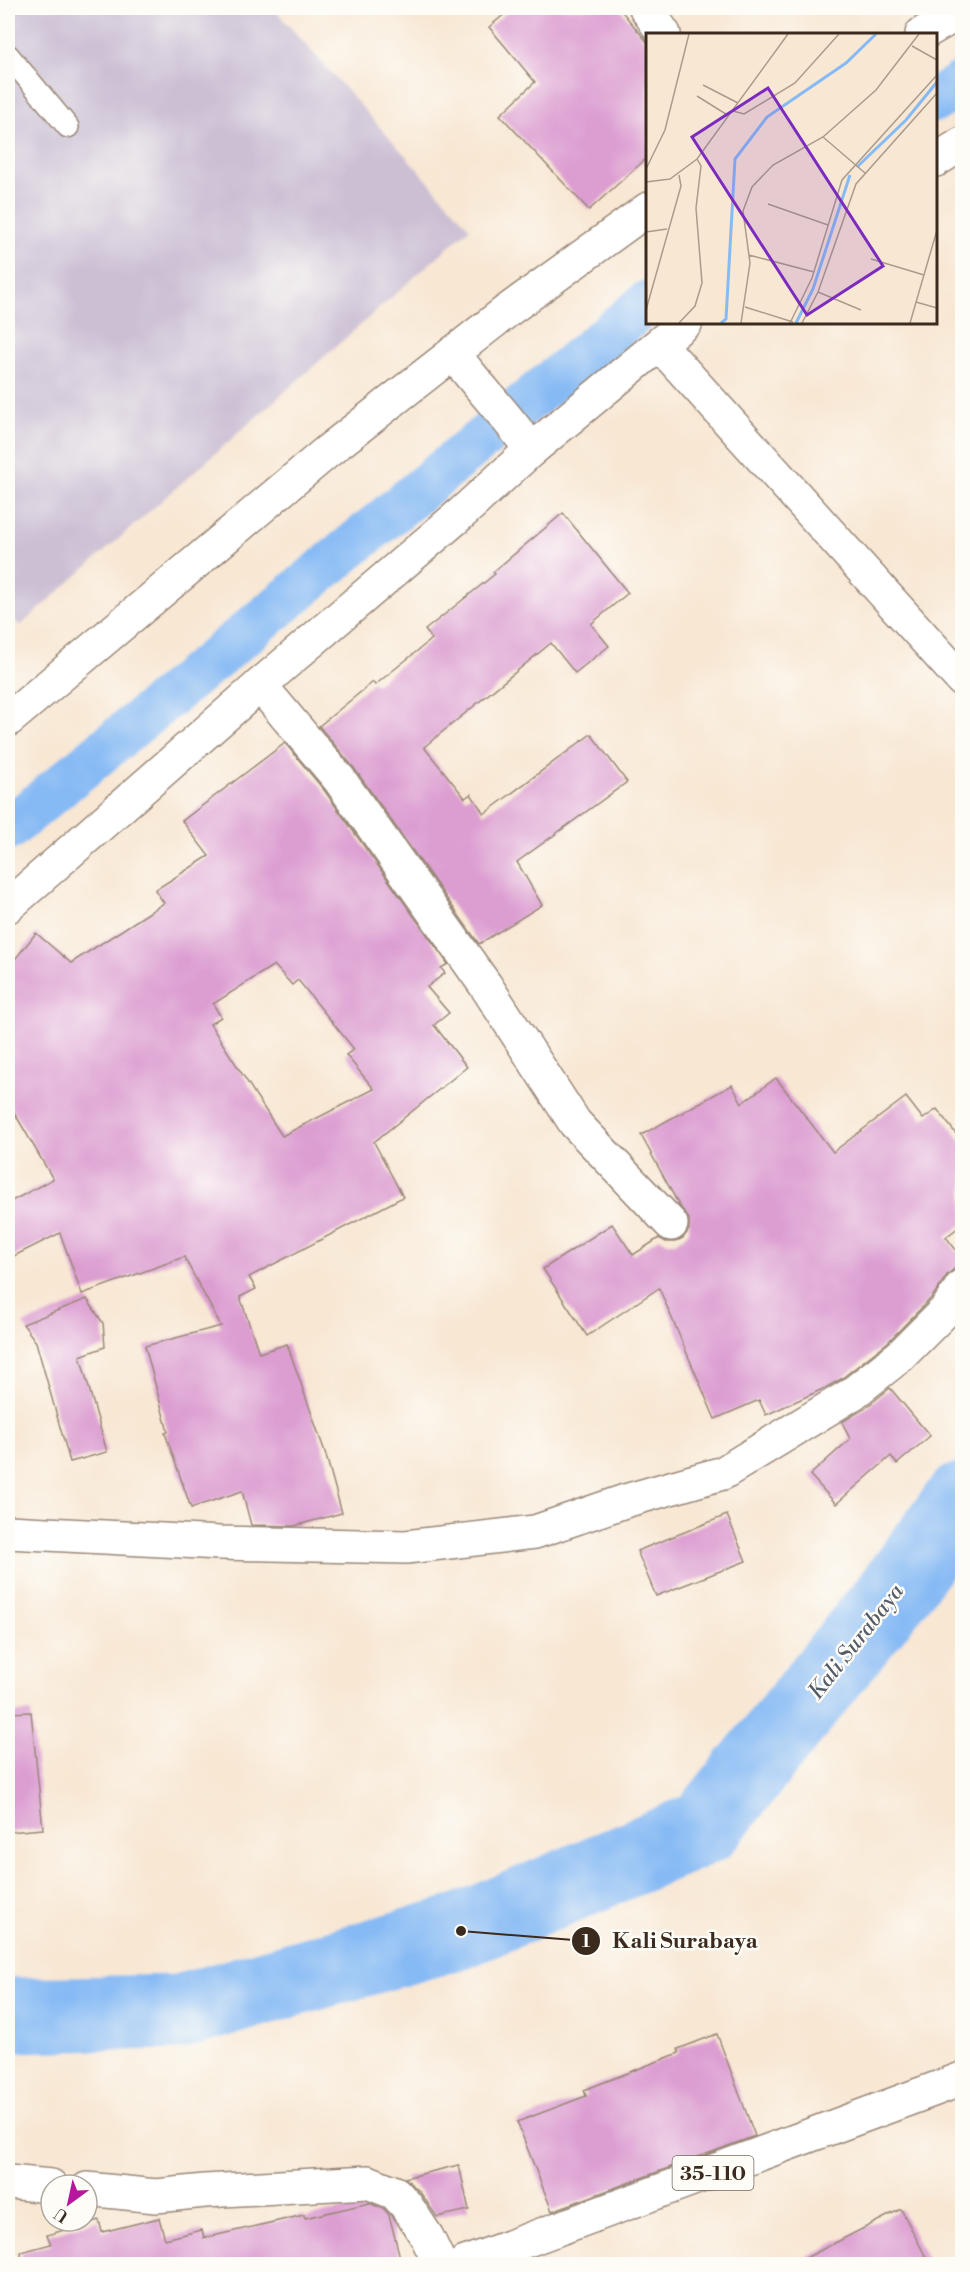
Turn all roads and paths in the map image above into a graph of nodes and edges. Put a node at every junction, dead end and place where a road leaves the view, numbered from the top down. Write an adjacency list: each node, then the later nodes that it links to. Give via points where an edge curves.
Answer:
1 (646, 8): 3 (street)
2 (963, 11): 4 (street)
3 (663, 33)
4 (924, 33)
5 (8, 54): 6 (lane)
6 (68, 127)
7 (963, 144): 8 (street)
8 (937, 159)
9 (646, 211): 12 (street)
10 (684, 324): 11 (street)
11 (660, 345): 13 (street); 14 (street)
12 (462, 366): 13 (street); 16 (street, via 328,451)
13 (525, 441): 15 (street, via 463,512)
14 (963, 680)
15 (260, 685): 17 (street); 18 (street, via 339,779 486,986 575,1123)
16 (8, 720)
17 (8, 906)
18 (671, 1224)
19 (963, 1286): 20 (street, via 900,1356 852,1394 723,1473 535,1532 406,1548)
20 (8, 1532)
21 (963, 2079): 25 (street, 35-110)
22 (8, 2182): 23 (street)
23 (39, 2185)
24 (99, 2190): 26 (street, via 156,2196 368,2182 395,2193 406,2205)
25 (511, 2257): 27 (street, 35-110)
26 (440, 2265)
27 (463, 2265)

